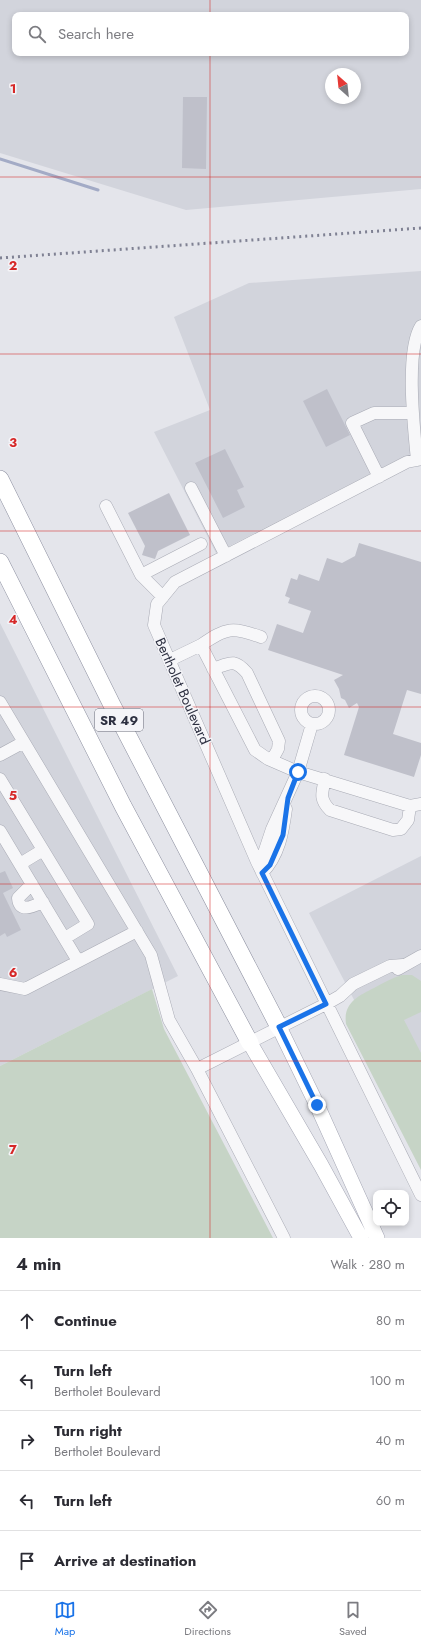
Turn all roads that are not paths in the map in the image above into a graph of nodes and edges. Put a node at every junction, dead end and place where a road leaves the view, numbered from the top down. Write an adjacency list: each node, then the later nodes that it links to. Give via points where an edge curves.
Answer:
1 (421, 326): 2 (street, via 417,332 412,359)
2 (413, 413): 3 (street); 4 (street, via 374,413 352,423)
3 (419, 460): 4 (street, Bertholet Boulevard, via 407,462)
4 (379, 477): 9 (street, Bertholet Boulevard)
5 (0, 479): 40 (highway, SR 49, via 112,705)
6 (191, 488): 9 (street)
7 (106, 506): 11 (street)
8 (201, 544): 11 (street)
9 (226, 556): 12 (street, Bertholet Boulevard, via 175,582)
10 (0, 562): 41 (highway, SR 49, via 123,806)
11 (141, 576): 12 (street)
12 (163, 597): 15 (street, Bertholet Boulevard, via 157,604 154,625)
13 (261, 637): 14 (street, via 239,630 226,631 216,634)
14 (201, 645): 15 (street); 16 (street)
15 (170, 660): 29 (street, Bertholet Boulevard)
16 (213, 669): 21 (street, via 255,750); 21 (street, via 231,662 240,665 246,673 279,741)
17 (0, 702): 19 (street)
18 (312, 724): 22 (street)
19 (24, 742): 20 (street); 34 (street)
20 (0, 755)
21 (272, 760): 22 (street)
22 (298, 772): 24 (street); 25 (street)
23 (0, 779): 28 (street)
24 (325, 779): 26 (street); 26 (street, via 322,795 330,810 393,830 401,829)
25 (288, 798): 29 (street, via 272,829 262,859); 31 (street, via 283,835 270,865)
26 (416, 805)
27 (0, 831): 30 (street)
28 (43, 850): 30 (street); 35 (street, via 88,924)
29 (257, 862): 31 (street, Bertholet Boulevard)
30 (20, 864): 32 (street)
31 (262, 873): 39 (street, Bertholet Boulevard)
32 (32, 884): 33 (street); 33 (street, via 18,898 19,906 27,908)
33 (43, 902): 35 (street)
34 (137, 931): 37 (street); 42 (street, via 151,955 169,1020)
35 (65, 938): 37 (street)
36 (421, 956): 39 (street, via 403,965 390,966 352,984 340,996)
37 (78, 961): 38 (street, via 25,989)
38 (0, 984)
39 (326, 1004): 40 (street); 43 (street, Bertholet Boulevard)
40 (279, 1027): 41 (street); 46 (main road, SR 49)
41 (250, 1043): 42 (street); 45 (main road, SR 49)
42 (198, 1069): 44 (street)
43 (421, 1195)
44 (284, 1238)
45 (361, 1238)
46 (377, 1238)

